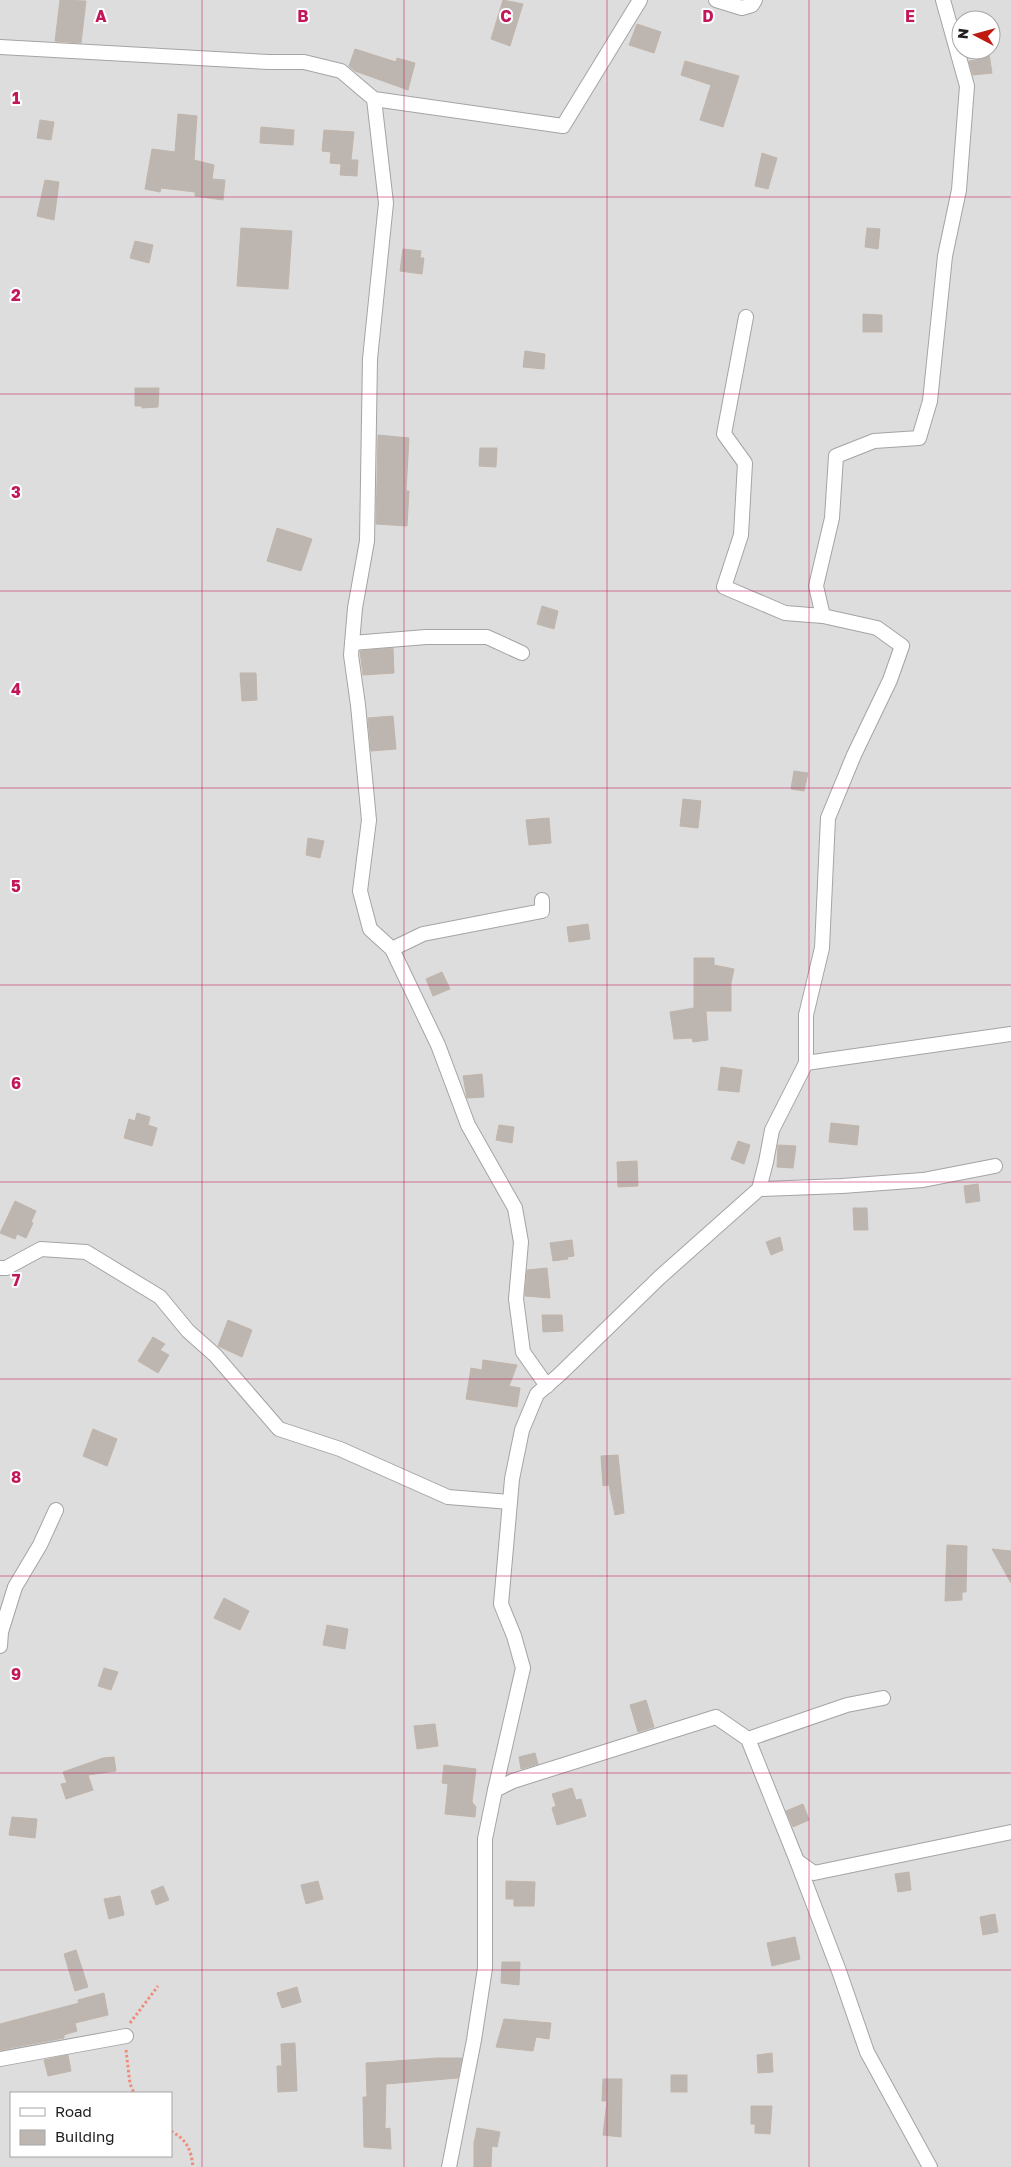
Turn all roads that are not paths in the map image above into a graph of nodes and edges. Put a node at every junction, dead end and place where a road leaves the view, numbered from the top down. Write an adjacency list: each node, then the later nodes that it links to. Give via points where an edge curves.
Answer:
1 (640, 0): 6 (street, via 563,126)
2 (716, 0): 3 (street, via 742,8 752,5)
3 (755, 0)
4 (943, 0): 8 (street, via 967,86 959,190 945,256 930,401 920,438 874,441 836,456 832,518 816,586)
5 (0, 47): 6 (street, via 304,62 340,70)
6 (374, 99): 9 (street, via 386,203 370,359 367,541 354,608)
7 (746, 317): 8 (street, via 724,434 745,463 741,535 724,587 785,613)
8 (823, 616): 14 (street, via 877,628 902,646 828,818 822,948 806,1015)
9 (352, 643): 10 (street, via 426,637 487,637); 12 (street, via 369,820 360,891 370,929)
10 (522, 653)
11 (542, 900): 12 (street, via 542,911 423,934)
12 (392, 949): 18 (street, via 438,1045 468,1126 515,1208 520,1242 516,1299 523,1352)
13 (1011, 1034): 14 (street)
14 (806, 1063): 16 (street, via 772,1130)
15 (994, 1166): 16 (street, via 922,1180)
16 (759, 1189): 18 (street, via 660,1277)
17 (0, 1268): 19 (street, via 6,1268 41,1249 86,1252 160,1297 279,1429 340,1449 448,1497)
18 (547, 1386): 19 (street, via 537,1394 522,1430)
19 (510, 1502): 24 (street, via 501,1604 523,1668)
20 (56, 1510): 21 (street, via 15,1587)
21 (0, 1646)
22 (883, 1698): 23 (street, via 847,1705)
23 (748, 1739): 24 (street, via 716,1718 513,1781); 26 (street)
24 (495, 1790): 29 (street, via 485,1839 486,1968)
25 (1011, 1832): 26 (street, via 814,1873)
26 (797, 1861): 30 (street, via 840,1971 867,2052)
27 (126, 2036): 28 (street)
28 (0, 2059)
29 (449, 2167)
30 (930, 2167)

